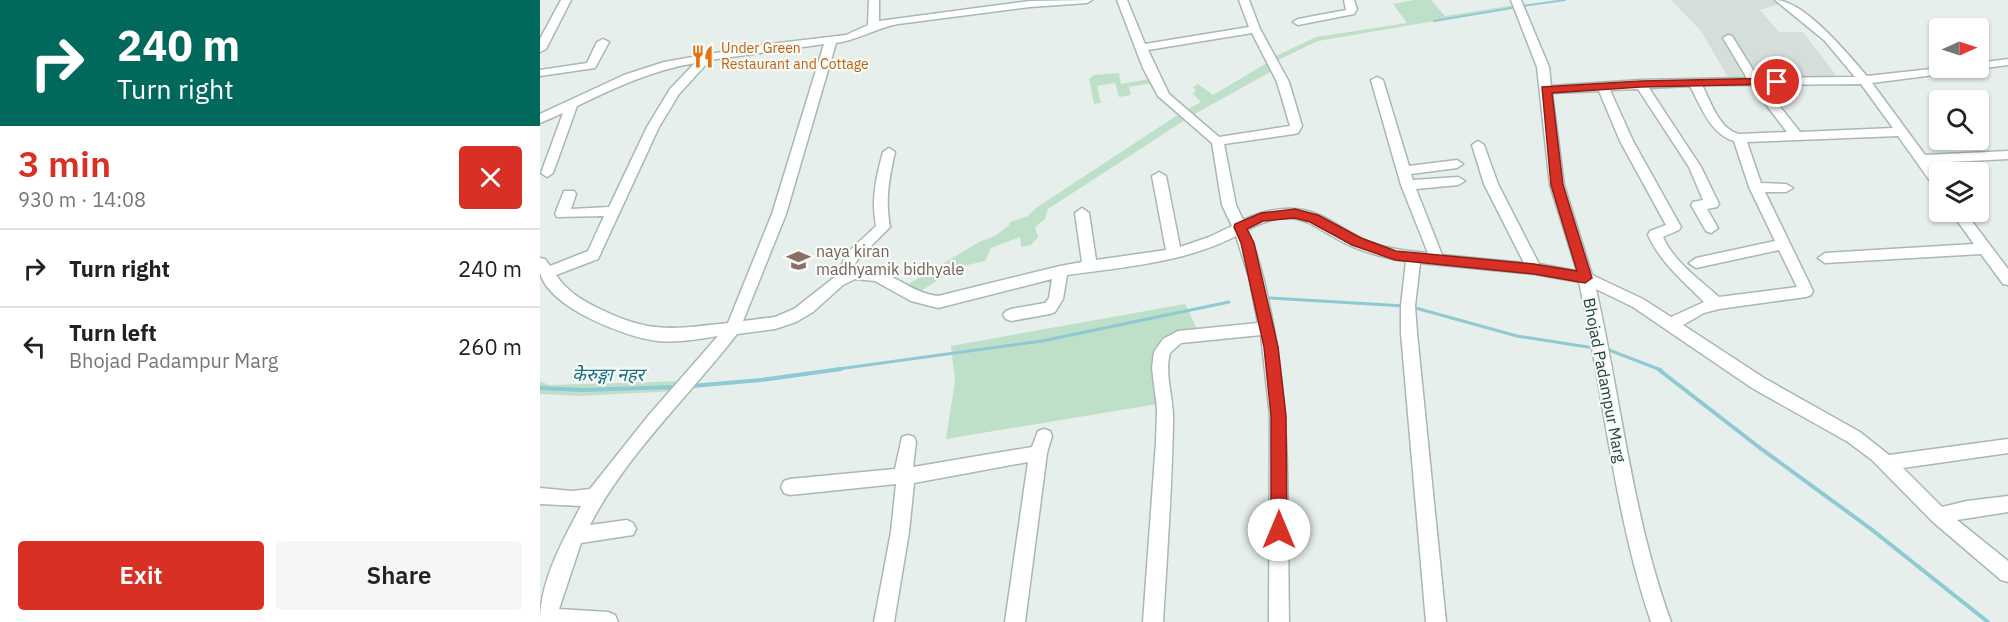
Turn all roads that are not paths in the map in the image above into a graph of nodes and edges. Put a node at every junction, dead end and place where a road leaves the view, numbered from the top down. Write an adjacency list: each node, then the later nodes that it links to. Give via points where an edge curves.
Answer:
1 (566, 0): 16 (street)
2 (874, 0): 10 (street)
3 (1087, 0): 10 (street, via 924,17)
4 (1122, 0): 15 (street)
5 (1244, 0): 11 (street)
6 (1349, 0): 9 (street, via 1350,12)
7 (1516, 0): 28 (street, Bhojad Padampur Marg, via 1540,58)
8 (1780, 0): 23 (street, via 1828,38)
9 (1298, 22)
10 (873, 27): 13 (street, via 859,35)
11 (1255, 30): 15 (street); 34 (street, via 1283,82 1296,126 1294,130)
12 (1728, 38): 25 (street)
13 (831, 40): 17 (street); 70 (street, via 779,214)
14 (603, 42): 21 (street, via 591,66)
15 (1142, 48): 34 (street, via 1164,96)
16 (540, 49)
17 (706, 58): 29 (street, via 639,73); 48 (street, via 674,92)
18 (2008, 63): 19 (street)
19 (1989, 65)
20 (1929, 72): 23 (street)
21 (540, 73)
22 (1377, 80): 43 (street)
23 (1864, 80): 25 (street); 31 (street)
24 (1694, 82): 25 (street); 26 (street); 33 (street, via 1720,129)
25 (1755, 82): 32 (street)
26 (1641, 84): 27 (street); 52 (street, via 1695,166 1712,204 1698,205)
27 (1603, 87): 28 (street); 67 (street, via 1630,148 1674,228 1655,235 1656,239)
28 (1546, 90): 65 (street, Bhojad Padampur Marg, via 1557,185)
29 (572, 104): 30 (street); 41 (street)
30 (540, 119)
31 (1901, 132): 32 (street); 38 (street)
32 (1796, 135): 33 (street)
33 (1739, 138): 45 (street)
34 (1217, 141): 51 (street, via 1229,205)
35 (1478, 145): 62 (street, via 1491,184)
36 (889, 152): 64 (street, via 880,188 882,226 851,257)
37 (2008, 155): 38 (street)
38 (1921, 159): 40 (street)
39 (1457, 165): 43 (street)
40 (1929, 170)
41 (547, 173)
42 (1159, 176): 55 (street)
43 (1407, 178): 44 (street); 58 (street)
44 (1458, 181)
45 (1756, 187): 46 (street); 53 (street)
46 (1786, 188)
47 (569, 194): 48 (street, via 562,214)
48 (614, 211): 60 (street, via 593,255)
49 (1082, 213): 61 (street)
50 (1965, 222): 54 (street)
51 (1240, 227): 55 (street, via 1214,241); 56 (street, via 1276,214 1306,216 1366,245); 71 (street)
52 (1711, 228)
53 (1785, 244): 59 (street); 67 (street, via 1806,291)
54 (1985, 249): 57 (street); 66 (street)
55 (1174, 254): 61 (street)
56 (1413, 258): 58 (street); 92 (street, via 1409,333)
57 (1825, 258)
58 (1437, 259): 62 (street)
59 (1696, 263)
60 (544, 268): 70 (street, via 565,296 635,333 658,336)
61 (1090, 268): 63 (street)
62 (1534, 269): 65 (street)
63 (1059, 271): 64 (street, via 938,302 920,300 894,282 872,274); 68 (street, via 1056,299 1050,308)
64 (843, 278): 70 (street, via 792,318)
65 (1585, 278): 69 (street, via 1638,303); 93 (street, Bhojad Padampur Marg, via 1602,351 1632,525)
66 (2008, 280)
67 (1716, 304): 69 (street, via 1682,315)
68 (1011, 315)
69 (1671, 325): 76 (street, via 1758,383 1854,437)
70 (733, 328): 80 (street)
71 (1267, 328): 90 (street, via 1178,337 1164,348 1160,360 1165,411 1163,492); 91 (street, via 1278,416)
72 (1044, 436): 75 (street)
73 (908, 442): 77 (street)
74 (2008, 446): 76 (street)
75 (1038, 453): 77 (street); 89 (street)
76 (1886, 463): 82 (street)
77 (903, 476): 78 (street); 88 (street, via 900,532)
78 (790, 487)
79 (540, 496): 80 (street)
80 (595, 498): 84 (street)
81 (2008, 504): 82 (street)
82 (1939, 516): 85 (street)
83 (627, 529): 84 (street)
84 (575, 535): 86 (street)
85 (2008, 573)
86 (547, 619): 87 (street)
87 (608, 622)
88 (884, 622)
89 (1015, 622)
90 (1153, 622)
91 (1279, 622)
92 (1436, 622)
93 (1661, 622)

